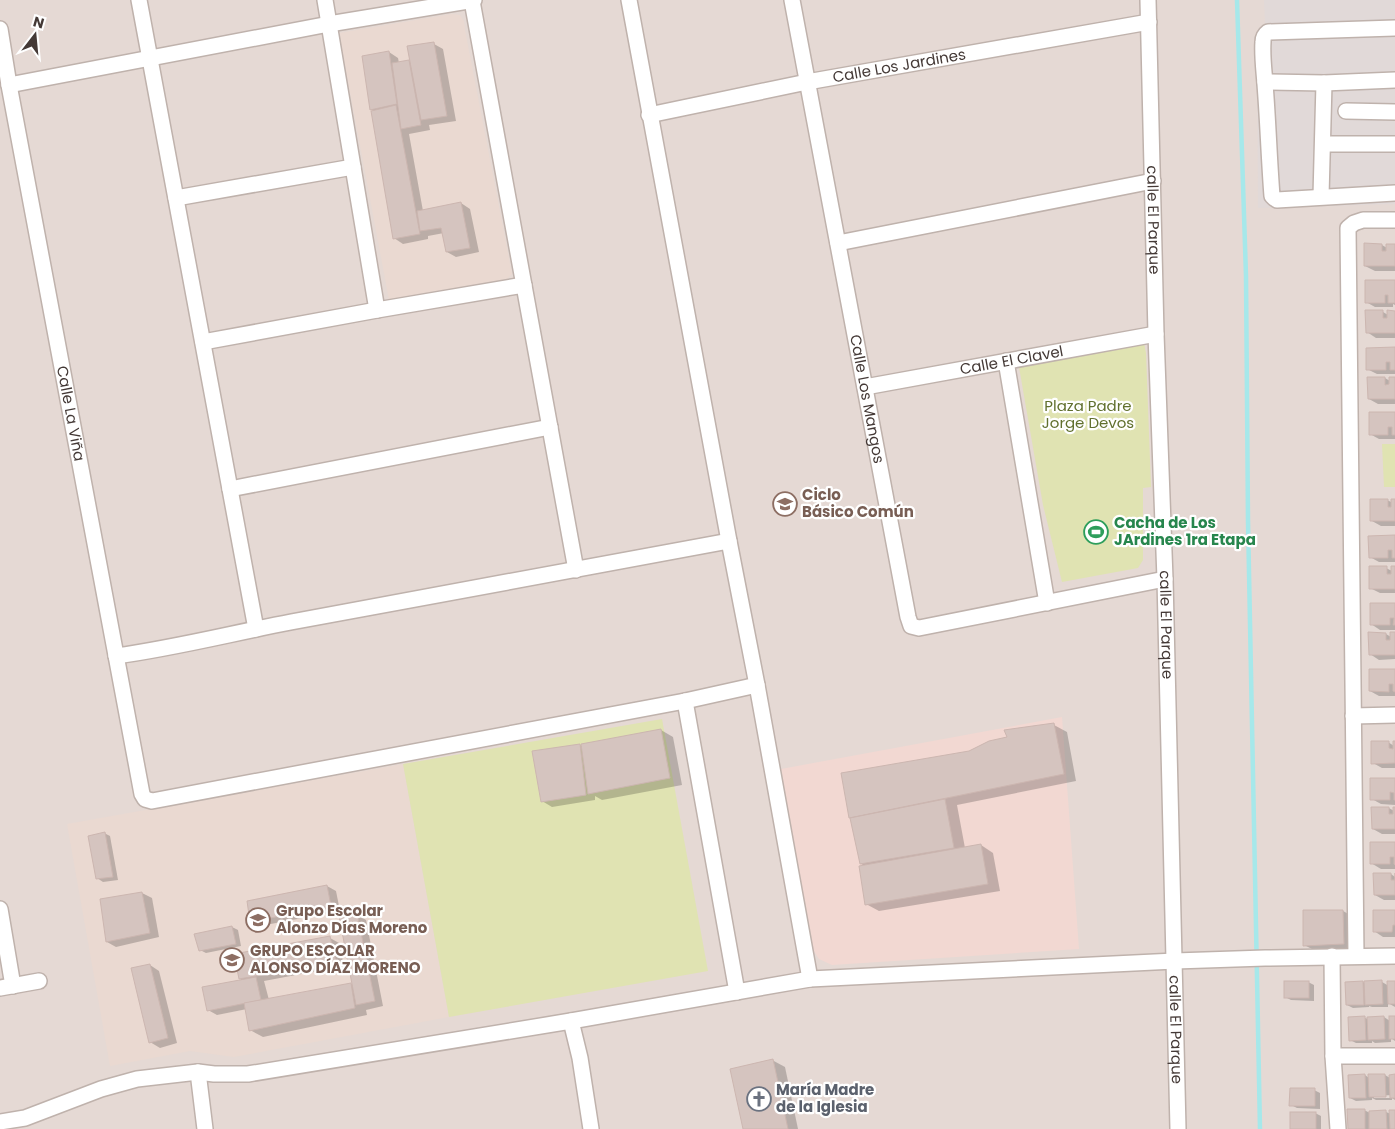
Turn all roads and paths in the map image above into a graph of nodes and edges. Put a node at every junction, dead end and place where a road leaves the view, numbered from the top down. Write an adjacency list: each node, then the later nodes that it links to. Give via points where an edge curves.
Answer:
1 (139, 0): 11 (street)
2 (325, 0): 8 (street)
3 (473, 0): 8 (street); 29 (street)
4 (629, 0): 19 (street)
5 (792, 0): 16 (street)
6 (1148, 0): 7 (street, calle El Parque)
7 (1149, 22): 16 (street, Calle Los Jardines); 23 (street, calle El Parque)
8 (329, 24): 11 (street); 22 (street)
9 (1395, 28): 13 (street, via 1268,32 1263,40)
10 (0, 29): 15 (street, Calle La Viña)
11 (150, 57): 15 (street); 26 (street)
12 (1395, 80): 14 (street)
13 (1265, 82): 14 (street); 25 (street, via 1272,196 1277,200)
14 (1324, 83): 20 (street)
15 (9, 85): 42 (street, Calle La Viña)
16 (808, 88): 19 (street, Calle Los Jardines); 28 (street, Calle Los Mangos)
17 (1346, 111): 18 (street)
18 (1395, 112)
19 (649, 115): 37 (street)
20 (1323, 144): 21 (street); 25 (street)
21 (1395, 144)
22 (352, 167): 26 (street); 30 (street)
23 (1153, 181): 28 (street); 31 (street, calle El Parque)
24 (1395, 193): 25 (street)
25 (1321, 196)
26 (176, 198): 32 (street)
27 (1395, 220): 46 (street, via 1363,220 1348,228)
28 (838, 243): 34 (street, Calle Los Mangos)
29 (524, 286): 30 (street); 35 (street)
30 (376, 310): 32 (street)
31 (1156, 334): 33 (street, Calle El Clavel); 39 (street, calle El Parque)
32 (203, 342): 36 (street)
33 (1006, 360): 34 (street, Calle El Clavel); 40 (street)
34 (865, 387): 40 (street, Calle Los Mangos, via 911,626 919,628)
35 (550, 428): 36 (street); 38 (street)
36 (230, 489): 41 (street)
37 (729, 541): 38 (street); 43 (street)
38 (576, 570): 41 (street)
39 (1165, 579): 40 (street, Calle Los Mangos); 51 (street, calle El Parque)
40 (1047, 603)
41 (256, 629): 42 (street)
42 (116, 656): 44 (street, Calle La Viña, via 142,794 145,799 152,800)
43 (757, 685): 44 (street); 52 (street)
44 (685, 701): 55 (street)
45 (1395, 715): 46 (street)
46 (1353, 716): 49 (street)
47 (0, 909): 54 (street)
48 (1332, 956): 49 (street); 51 (street); 57 (street)
49 (1356, 956): 50 (street)
50 (1395, 956)
51 (1175, 961): 52 (street); 63 (street, calle El Parque)
52 (810, 979): 55 (street)
53 (39, 981): 54 (street)
54 (7, 987)
55 (737, 992): 56 (street)
56 (571, 1021): 59 (street, via 248,1074); 62 (street)
57 (1333, 1056): 58 (street); 64 (street)
58 (1395, 1056)
59 (198, 1072): 60 (street, via 137,1079 25,1118); 61 (street)
60 (0, 1122)
61 (206, 1129)
62 (591, 1129)
63 (1178, 1129)
64 (1338, 1129)

